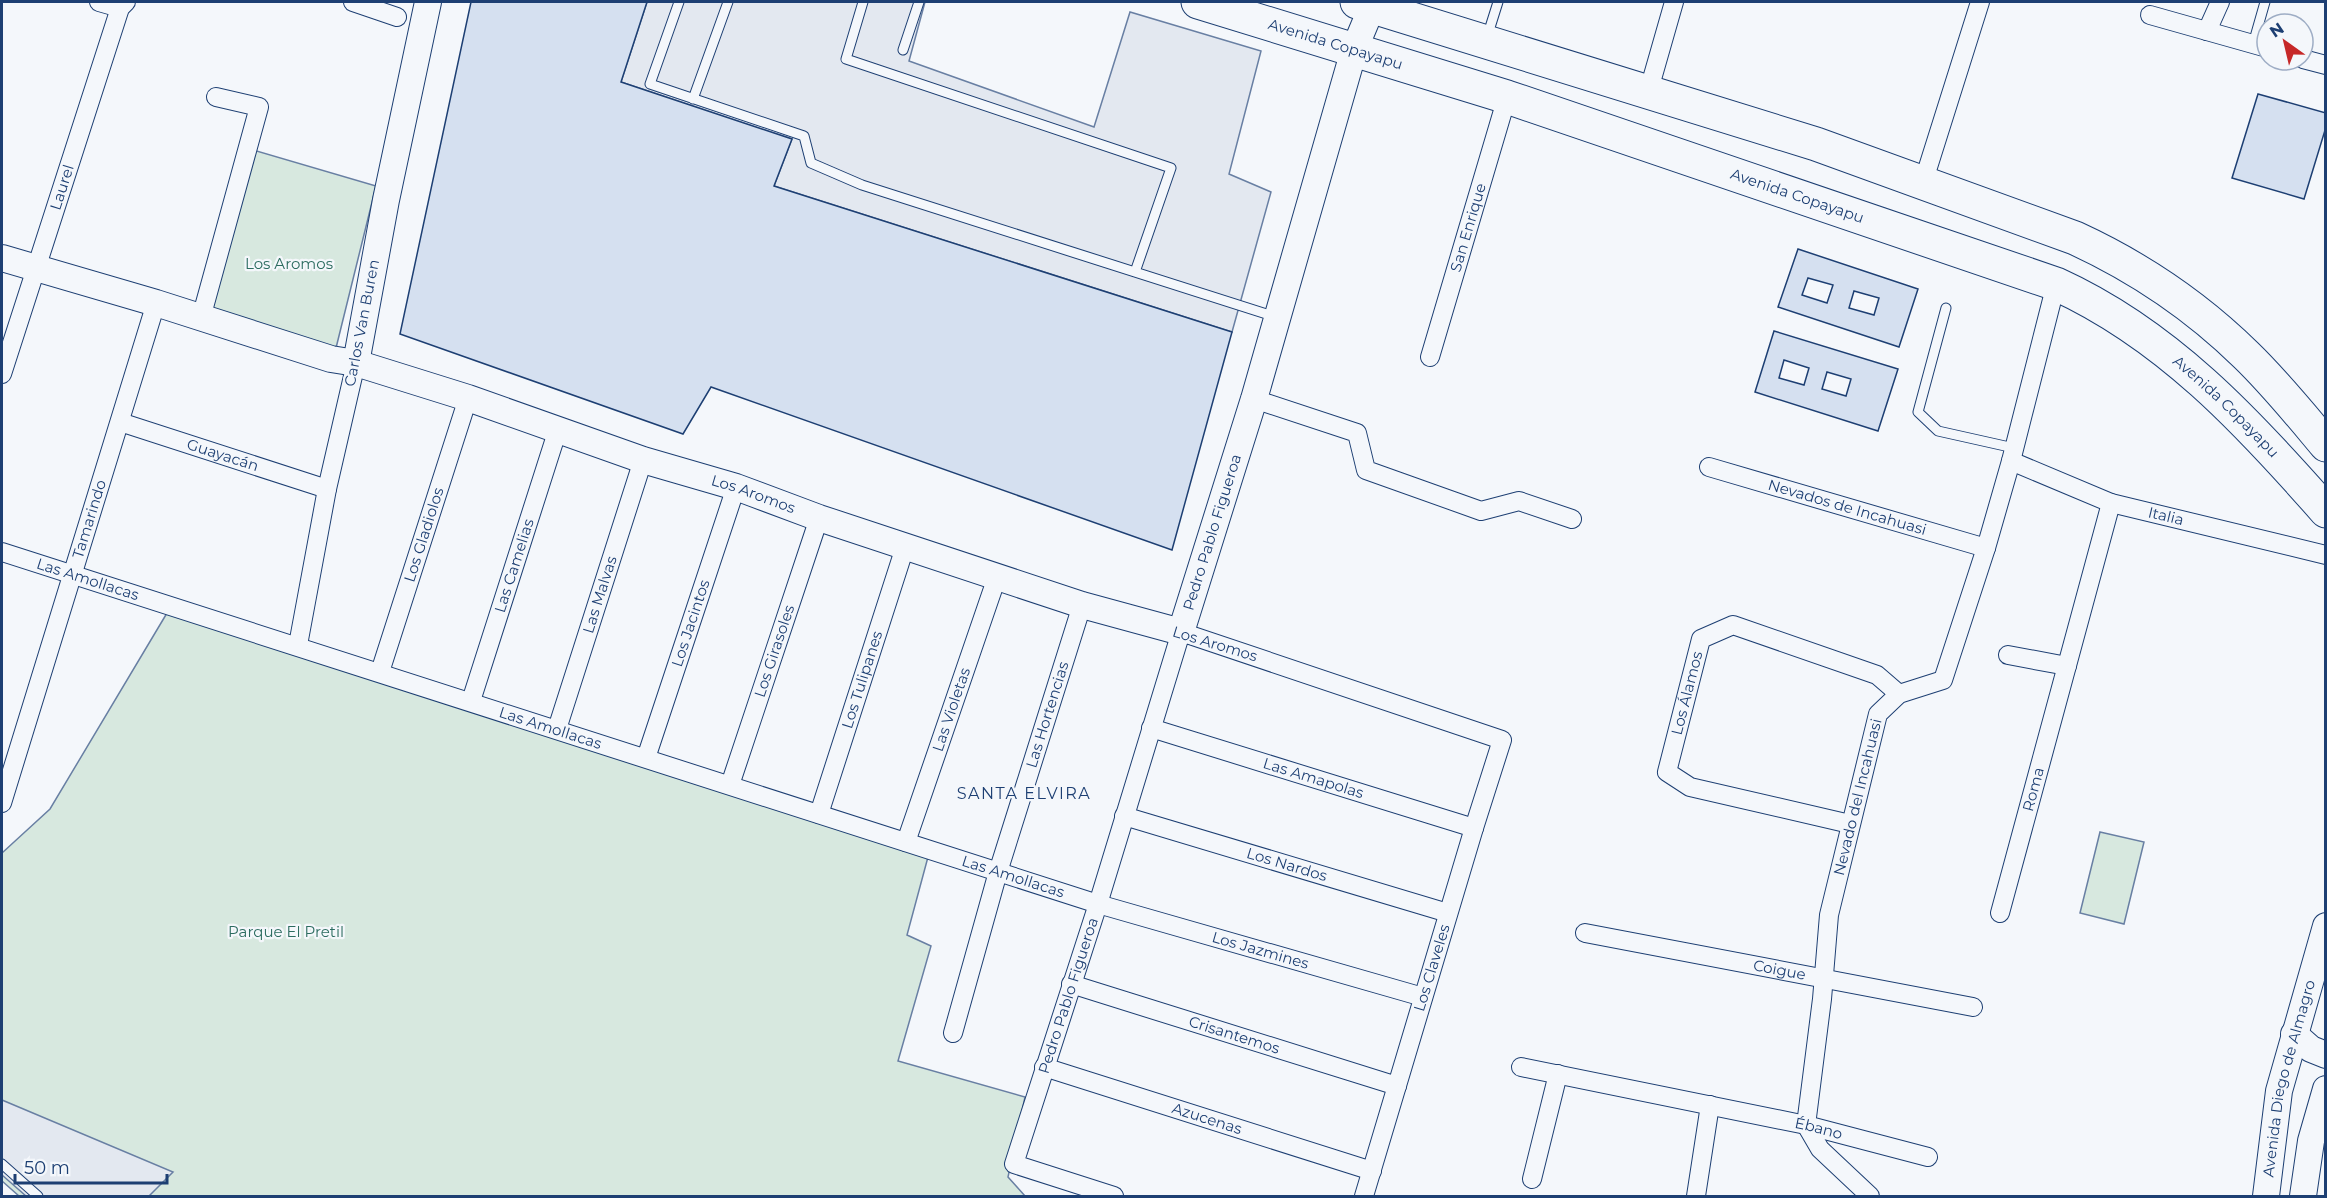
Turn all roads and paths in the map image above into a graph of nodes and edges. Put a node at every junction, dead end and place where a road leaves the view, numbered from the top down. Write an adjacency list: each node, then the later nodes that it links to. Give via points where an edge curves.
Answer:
1 (99, 2): 14 (street)
2 (353, 2): 16 (street)
3 (428, 2): 36 (street, Carlos Van Buren)
4 (679, 2): 25 (lane, via 650,84)
5 (728, 2): 25 (lane)
6 (863, 2): 29 (lane, via 846,59 1172,168)
7 (919, 2): 20 (lane)
8 (1198, 2): 21 (highway, Avenida Copayapu)
9 (1498, 2): 18 (lane)
10 (1674, 2): 22 (street)
11 (1980, 2): 26 (street)
12 (2220, 2): 17 (street)
13 (1368, 3): 18 (highway); 21 (street, Pedro Pablo Figueroa)
14 (123, 5): 28 (street, Laurel)
15 (2150, 15): 17 (street)
16 (397, 17)
17 (2207, 31): 19 (street)
18 (1485, 42): 22 (highway)
19 (2255, 45)
20 (903, 50)
21 (1354, 50): 24 (highway, Avenida Copayapu); 34 (street, Pedro Pablo Figueroa)
22 (1648, 93): 26 (highway, via 1816,144)
23 (216, 97): 33 (street, via 259,107)
24 (1507, 97): 30 (highway, Avenida Copayapu); 35 (street, San Enrique)
25 (693, 99): 29 (lane, via 804,136 811,163 862,185)
26 (1923, 183): 42 (highway, via 2075,238 2139,271 2202,316 2246,355)
27 (2, 258): 28 (street, Los Aromos)
28 (36, 269): 31 (street, Los Aromos); 37 (street, Laurel)
29 (1136, 272): 34 (lane)
30 (2056, 284): 43 (street, Nevado del Incahuasi); 49 (highway, Avenida Copayapu, via 2120,318 2186,367 2247,422)
31 (156, 303): 33 (street, Los Aromos); 40 (street, Tamarindo)
32 (1946, 308): 43 (lane, via 1918,412 1938,431)
33 (201, 318): 36 (street, Los Aromos)
34 (1279, 318): 39 (street, Pedro Pablo Figueroa)
35 (1430, 357)
36 (356, 363): 38 (street, Los Aromos); 47 (street, Carlos Van Buren)
37 (2, 374)
38 (468, 398): 41 (street, Los Aromos); 63 (street, Los Gladiolos)
39 (1254, 399): 51 (street, via 1357,433 1366,470 1481,511 1519,501); 59 (street, Pedro Pablo Figueroa)
40 (120, 422): 47 (street, Guayacán); 56 (street, Tamarindo)
41 (558, 429): 44 (street, Los Aromos); 65 (street, Las Camelias)
42 (2325, 445)
43 (2012, 455): 48 (street, Italia); 53 (street, Nevado del Incahuasi)
44 (644, 460): 46 (street, Los Aromos); 67 (street, Las Malvas)
45 (1709, 467): 53 (street, Nevados de Incahuasi)
46 (736, 487): 50 (street, Los Aromos); 69 (street, Los Jacintos)
47 (327, 489): 60 (street, Carlos Van Buren)
48 (2112, 503): 55 (street, Italia); 62 (street, Roma)
49 (2325, 511)
50 (819, 518): 52 (street, Los Aromos); 70 (street, Los Girasoles)
51 (1572, 519)
52 (905, 547): 57 (street, Los Aromos); 72 (street, Los Tulipanes)
53 (1986, 548): 64 (street, Nevado del Incahuasi, via 1942,680)
54 (2, 552): 56 (street, Las Amollacas)
55 (2325, 555)
56 (70, 574): 60 (street, Las Amollacas); 71 (street, Tamarindo)
57 (997, 577): 58 (street, Los Aromos); 76 (street, Las Violetas)
58 (1082, 605): 59 (street, Los Aromos); 77 (street, Las Hortencias)
59 (1181, 632): 66 (street, Pedro Pablo Figueroa); 68 (street, Los Aromos)
60 (298, 645): 63 (street, Las Amollacas)
61 (2008, 655): 62 (street)
62 (2067, 666): 79 (street, Roma)
63 (380, 672): 65 (street, Las Amollacas)
64 (1899, 694): 74 (street, Nevado del Incahuasi, via 1878,714); 74 (street, Los Álamos, via 1876,675 1732,625 1701,639 1667,772 1690,787)
65 (471, 701): 67 (street, Las Amollacas)
66 (1151, 728): 73 (street, Pedro Pablo Figueroa); 75 (street, Las Amapolas)
67 (557, 729): 69 (street, Las Amollacas)
68 (1502, 740): 75 (street, Los Claveles)
69 (646, 758): 70 (street, Las Amollacas)
70 (730, 785): 72 (street, Las Amollacas)
71 (2, 803)
72 (819, 814): 76 (street, Las Amollacas)
73 (1124, 816): 78 (street, Pedro Pablo Figueroa); 80 (street, Los Nardos)
74 (1850, 824): 83 (street, Nevado del Incahuasi, via 1829,915)
75 (1473, 828): 80 (street, Los Claveles)
76 (906, 842): 77 (street, Las Amollacas)
77 (998, 872): 78 (street, Las Amollacas); 87 (street, Las Hortencias)
78 (1098, 904): 84 (street, Pedro Pablo Figueroa); 85 (street, Los Jazmines)
79 (2000, 913)
80 (1448, 914): 85 (street, Los Claveles)
81 (2325, 926): 88 (street, Avenida Diego de Almagro)
82 (1585, 933): 83 (street, Coigue)
83 (1823, 978): 86 (street, Coigue); 96 (street, Nevado del Incahuasi)
84 (1071, 984): 90 (street, Pedro Pablo Figueroa); 93 (street, Crisantemos)
85 (1423, 997): 93 (street, Los Claveles)
86 (1973, 1007)
87 (953, 1033)
88 (2294, 1034): 89 (street); 106 (street, Avenida Diego de Almagro, via 2279,1090)
89 (2325, 1055)
90 (1044, 1067): 99 (street, Azucenas); 102 (street, Pedro Pablo Figueroa, via 1014,1164)
91 (1521, 1067): 92 (street, Ébano)
92 (1558, 1074): 95 (street, Ébano); 100 (street)
93 (1397, 1086): 99 (street, Los Claveles)
94 (2325, 1089): 107 (street, via 2311,1141)
95 (1710, 1106): 96 (street, Ébano); 104 (street)
96 (1806, 1125): 97 (street, Ébano); 105 (street, via 1820,1149)
97 (1928, 1157)
98 (2, 1164): 101 (lane)
99 (1371, 1171): 103 (street, Los Claveles)
100 (1532, 1179)
101 (38, 1197)
102 (1114, 1197)
103 (1364, 1197)
104 (1696, 1197)
105 (1870, 1197)
106 (2266, 1197)
107 (2303, 1197)

